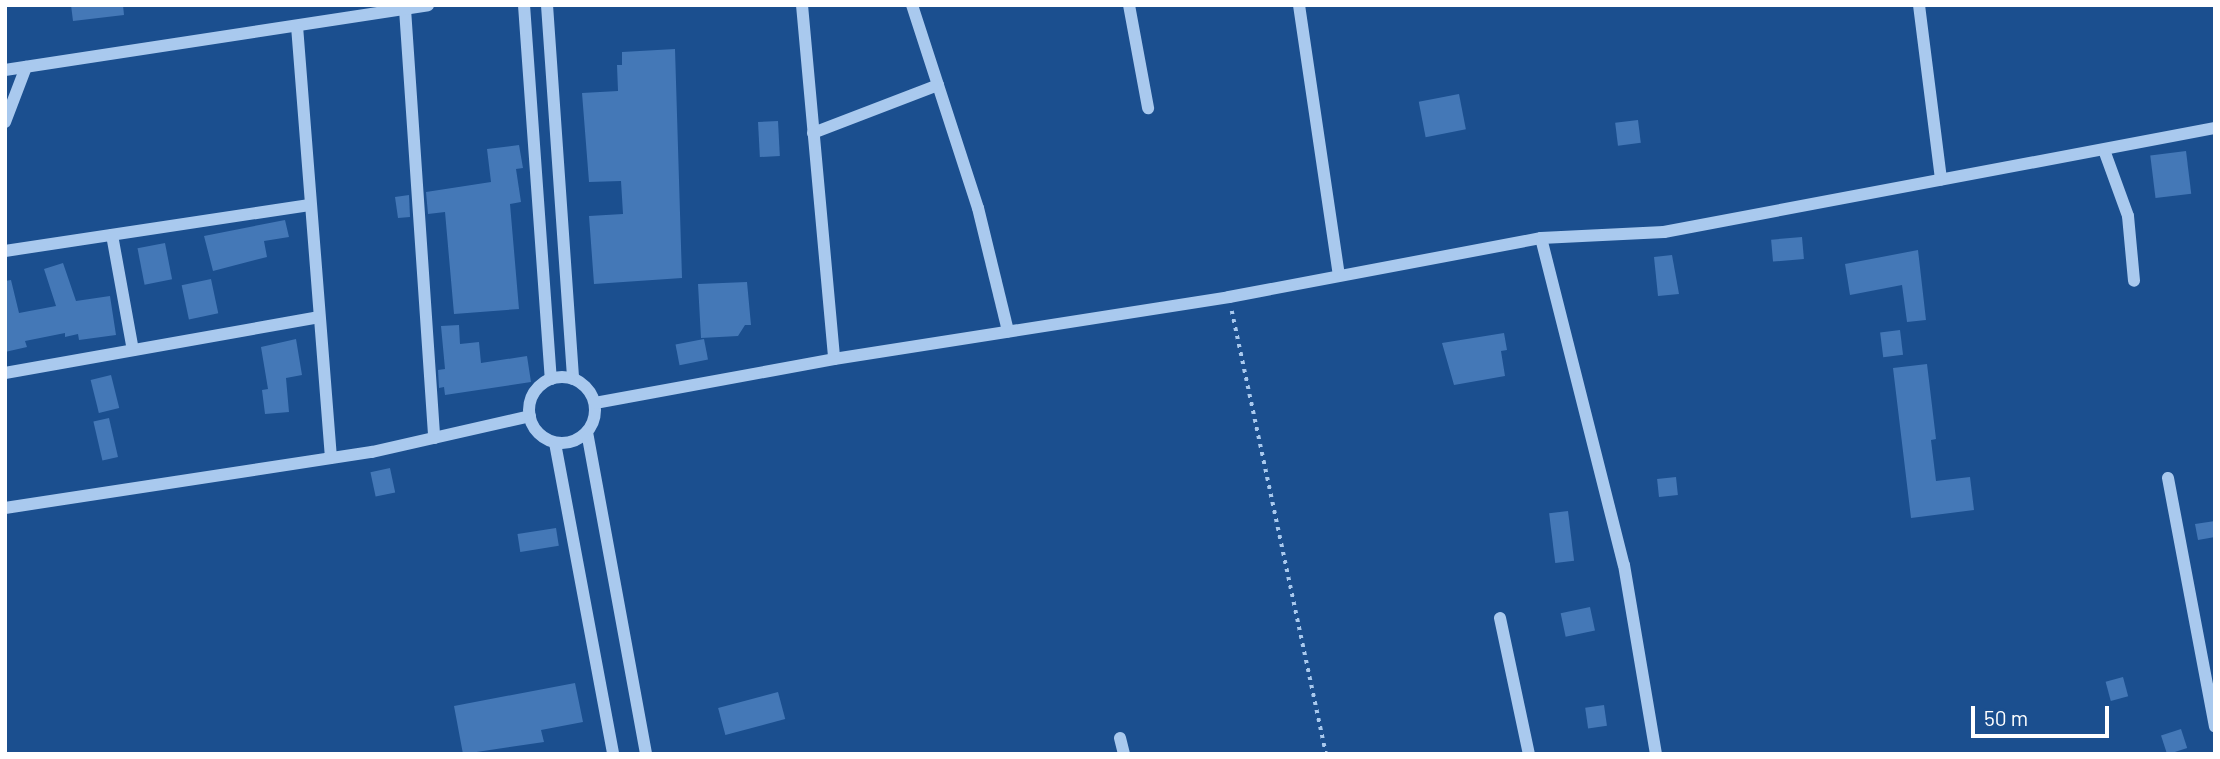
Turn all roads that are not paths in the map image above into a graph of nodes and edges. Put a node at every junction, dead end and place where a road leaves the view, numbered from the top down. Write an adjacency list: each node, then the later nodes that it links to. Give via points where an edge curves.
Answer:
1 (428, 5): 9 (street)
2 (524, 5): 31 (street)
3 (547, 5): 32 (street)
4 (802, 5): 17 (street)
5 (912, 5): 13 (street)
6 (1129, 5): 14 (street)
7 (1299, 5): 24 (street)
8 (1919, 5): 19 (street)
9 (405, 9): 10 (street); 36 (street)
10 (297, 26): 11 (street); 20 (street)
11 (26, 67): 12 (street); 15 (street)
12 (5, 70)
13 (938, 85): 17 (street); 27 (street, via 978,208)
14 (1148, 108)
15 (5, 122)
16 (2215, 128): 18 (street)
17 (813, 133): 29 (street)
18 (2104, 150): 19 (street); 25 (street, via 2128,216)
19 (1941, 180): 22 (street, via 1664,232)
20 (310, 205): 21 (street); 26 (street)
21 (112, 235): 23 (street); 28 (street)
22 (1541, 238): 24 (street); 48 (street, via 1623,565)
23 (5, 251)
24 (1339, 275): 27 (street)
25 (2134, 281)
26 (318, 317): 28 (street); 38 (street)
27 (1009, 331): 29 (street)
28 (133, 350): 30 (street)
29 (834, 359): 33 (street)
30 (5, 373)
31 (551, 379): 32 (street); 34 (street, via 536,390)
32 (573, 379): 33 (street, via 583,384)
33 (595, 404): 35 (street)
34 (530, 416): 36 (street); 37 (street, via 538,433)
35 (587, 432): 37 (street, via 573,442); 45 (street)
36 (434, 438): 38 (street)
37 (555, 443): 44 (street)
38 (331, 458): 40 (street)
39 (2168, 478): 42 (street)
40 (6, 506)
41 (1500, 618): 47 (street)
42 (2215, 727)
43 (1120, 738): 46 (street)
44 (613, 754)
45 (646, 754)
46 (1124, 754)
47 (1529, 754)
48 (1656, 754)

